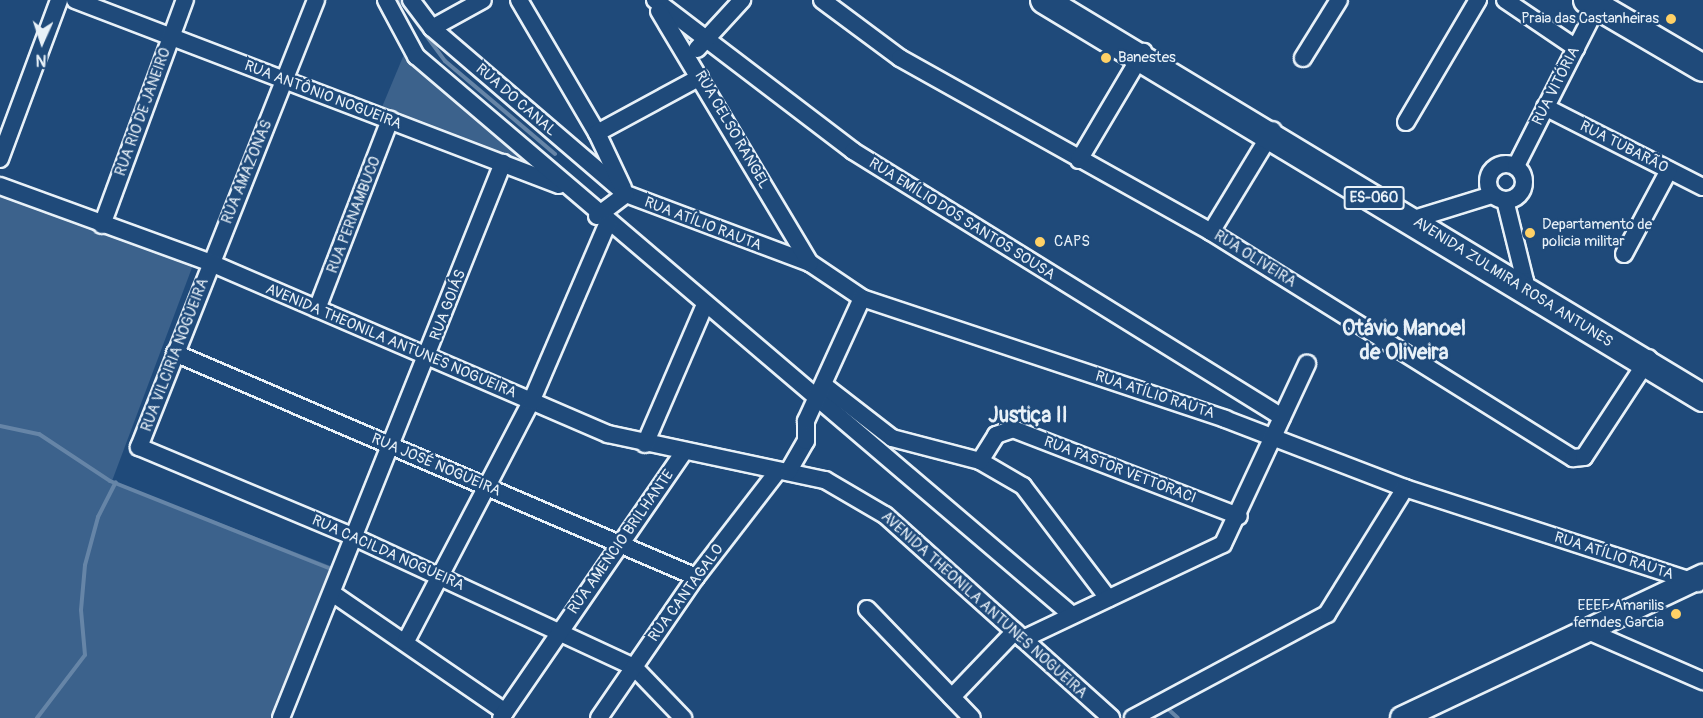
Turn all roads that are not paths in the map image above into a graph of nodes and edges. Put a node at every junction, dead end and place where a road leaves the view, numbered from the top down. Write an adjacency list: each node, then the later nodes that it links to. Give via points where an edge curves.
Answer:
1 (59, 0): 33 (street)
2 (75, 0): 19 (street, RUA ANTÔNIO NOGUEIRA)
3 (185, 0): 19 (street, RUA RIO DE JANEIRO)
4 (316, 0): 27 (street, RUA AMAZONAS)
5 (386, 0): 40 (street, via 416,56)
6 (411, 0): 18 (street, RUA DO CANAL)
7 (483, 0): 18 (street)
8 (519, 0): 31 (street)
9 (653, 0): 20 (street, RUA EMÍLIO DOS SANTOS SOUSA); 23 (street, RUA CELSO RANGEL)
10 (742, 0): 20 (street)
11 (822, 0): 34 (street, RUA OLIVEIRA, via 900,58)
12 (1044, 0): 22 (main road, AVENIDA ZULMIRA ROSA ANTUNES / ES-060)
13 (1056, 0): 22 (main road, AVENIDA ZULMIRA ROSA ANTUNES / ES-060)
14 (1340, 0): 24 (street)
15 (1478, 0): 30 (street)
16 (1505, 0): 21 (street)
17 (1592, 3): 21 (street, RUA VITÓRIA); 25 (main road)
18 (432, 28): 41 (street, RUA DO CANAL)
19 (170, 37): 27 (street, RUA ANTÔNIO NOGUEIRA); 45 (street, RUA RIO DE JANEIRO)
20 (706, 42): 23 (street); 62 (street, RUA EMÍLIO DOS SANTOS SOUSA, via 852,151)
21 (1575, 48): 28 (street, RUA VITÓRIA)
22 (1141, 55): 32 (main road, AVENIDA ZULMIRA ROSA ANTUNES / ES-060); 34 (street)
23 (690, 56): 26 (street, RUA CELSO RANGEL)
24 (1303, 58)
25 (1703, 68)
26 (700, 77): 31 (street); 48 (street, RUA CELSO RANGEL)
27 (284, 80): 29 (street, RUA ANTÔNIO NOGUEIRA); 49 (street, RUA AMAZONAS)
28 (1545, 107): 36 (street, RUA VITÓRIA); 37 (street, RUA TUBARÃO)
29 (390, 120): 35 (street, RUA ANTÔNIO NOGUEIRA); 53 (street, RUA PERNAMBUCO)
30 (1406, 122)
31 (597, 133): 41 (street)
32 (1271, 133): 43 (main road, AVENIDA ZULMIRA ROSA ANTUNES / ES-060); 46 (street)
33 (0, 159)
34 (1079, 160): 46 (street, RUA OLIVEIRA)
35 (503, 163): 40 (street, RUA ANTÔNIO NOGUEIRA); 55 (street, RUA GOIÁS)
36 (1515, 166): 42 (street, via 1524,184 1518,196); 42 (street, via 1503,164 1491,170 1487,183)
37 (1669, 170): 39 (street, RUA TUBARÃO); 47 (street)
38 (0, 186): 45 (street, AVENIDA THEONILA ANTUNES NOGUEIRA)
39 (1703, 187)
40 (571, 189): 44 (street)
41 (626, 194): 44 (street); 48 (street, RUA ATÍLIO RAUTA)
42 (1499, 198): 43 (street); 50 (street)
43 (1415, 218): 50 (main road, AVENIDA ZULMIRA ROSA ANTUNES / ES-060)
44 (602, 220): 52 (street); 61 (street)
45 (102, 225): 49 (street, AVENIDA THEONILA ANTUNES NOGUEIRA)
46 (1211, 232): 56 (street, RUA OLIVEIRA, via 1573,458 1584,457)
47 (1624, 254)
48 (810, 262): 51 (street, RUA ATÍLIO RAUTA)
49 (211, 263): 53 (street, AVENIDA THEONILA ANTUNES NOGUEIRA); 54 (street, RUA VILCIRIA NOGUEIRA)
50 (1523, 284): 56 (main road, AVENIDA ZULMIRA ROSA ANTUNES / ES-060)
51 (862, 298): 59 (street); 63 (street, RUA ATÍLIO RAUTA)
52 (705, 305): 59 (street); 64 (street)
53 (317, 309): 55 (street, AVENIDA THEONILA ANTUNES NOGUEIRA)
54 (176, 353): 65 (street, RUA JOSÉ NOGUEIRA); 66 (street, RUA VILCIRIA NOGUEIRA)
55 (428, 358): 61 (street, AVENIDA THEONILA ANTUNES NOGUEIRA); 65 (street, RUA GOIÁS)
56 (1647, 361): 58 (main road, AVENIDA ZULMIRA ROSA ANTUNES / ES-060); 60 (main road, AVENIDA ZULMIRA ROSA ANTUNES / ES-060)
57 (1307, 364): 62 (street)
58 (1703, 390)
59 (821, 393): 68 (street, via 892,438); 69 (street, via 806,421 806,441); 81 (street)
60 (1703, 398)
61 (531, 402): 64 (street, AVENIDA THEONILA ANTUNES NOGUEIRA); 70 (street)
62 (1282, 417): 63 (street)
63 (1273, 438): 71 (street, RUA ATÍLIO RAUTA); 72 (street)
64 (645, 444): 67 (street, AVENIDA THEONILA ANTUNES NOGUEIRA)
65 (391, 446): 70 (street, RUA JOSÉ NOGUEIRA); 73 (street, RUA GOIÁS)
66 (140, 447): 73 (street, RUA CACILDA NOGUEIRA)
67 (683, 453): 69 (street, AVENIDA THEONILA ANTUNES NOGUEIRA); 74 (street, RUA AMENCIO BRILHANTE)
68 (980, 461): 72 (street, RUA PASTOR VETTORACI, via 996,435 1013,429); 79 (street, via 1030,493)
69 (783, 472): 76 (street, RUA CANTAGALO); 84 (street, AVENIDA THEONILA ANTUNES NOGUEIRA, via 825,480 885,515)
70 (485, 486): 74 (street, RUA JOSÉ NOGUEIRA); 75 (street)
71 (1405, 488): 77 (street, RUA ATÍLIO RAUTA); 96 (street, via 1327,614)
72 (1239, 516): 79 (street, via 1214,551)
73 (354, 537): 75 (street, RUA CACILDA NOGUEIRA); 78 (street, RUA GOIÁS)
74 (622, 541): 76 (street, RUA JOSÉ NOGUEIRA); 82 (street, RUA AMENCIO BRILHANTE)
75 (439, 576): 82 (street, RUA CACILDA NOGUEIRA); 85 (street)
76 (696, 577): 86 (street, RUA CANTAGALO)
77 (1699, 580): 83 (main road)
78 (332, 593): 85 (street); 91 (street, RUA GOIÁS)
79 (1108, 598): 81 (street)
80 (867, 609): 88 (street)
81 (1072, 615): 84 (street)
82 (560, 630): 86 (street, RUA CACILDA NOGUEIRA); 89 (street, RUA AMENCIO BRILHANTE)
83 (1586, 630): 87 (street); 90 (main road)
84 (1019, 635): 88 (street); 95 (street, AVENIDA THEONILA ANTUNES NOGUEIRA)
85 (406, 640): 89 (street)
86 (634, 667): 92 (street, RUA CANTAGALO); 93 (street, RUA CACILDA NOGUEIRA)
87 (1703, 681)
88 (952, 697): 94 (street)
89 (503, 715)
90 (1419, 715)
91 (281, 718)
92 (599, 718)
93 (683, 718)
94 (972, 718)
95 (1111, 718)
96 (1132, 718)

